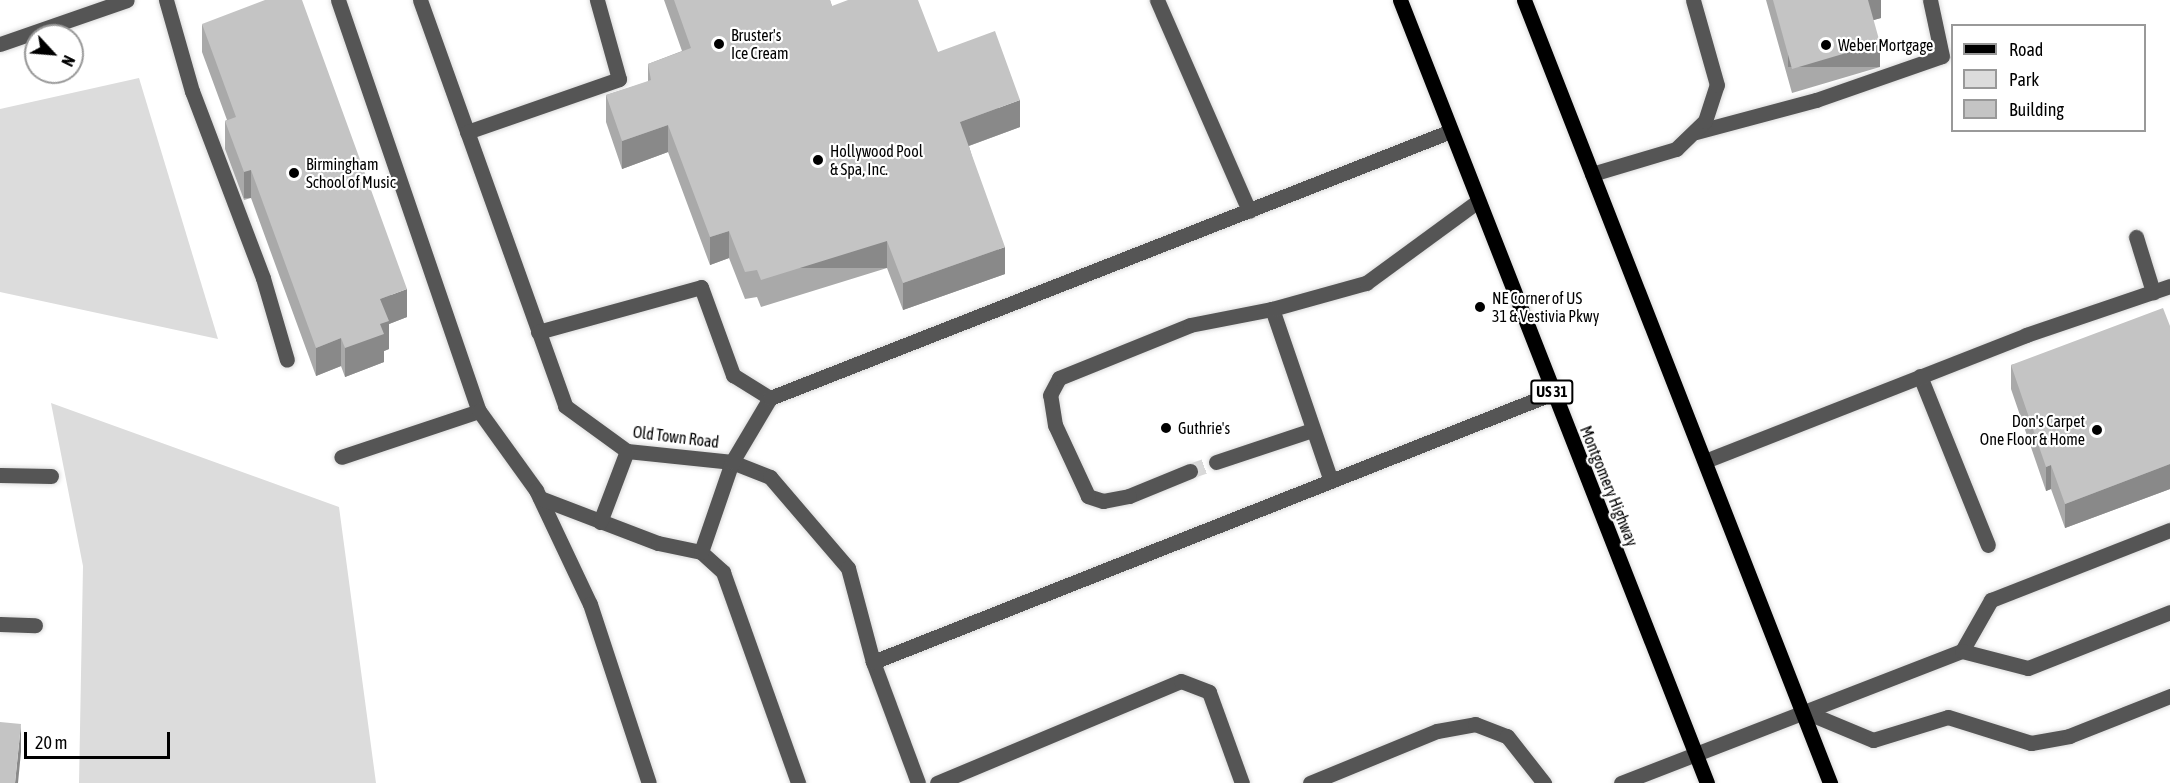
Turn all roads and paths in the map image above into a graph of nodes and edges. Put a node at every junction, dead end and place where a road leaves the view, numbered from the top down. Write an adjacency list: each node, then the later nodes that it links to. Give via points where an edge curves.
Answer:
1 (127, 0): 11 (street)
2 (166, 0): 23 (street, via 192,91 263,278)
3 (338, 0): 27 (street)
4 (420, 0): 13 (street, Old Town Road)
5 (597, 0): 13 (street, via 620,79)
6 (1157, 0): 17 (street)
7 (1400, 0): 12 (main road, Montgomery Highway / US 31)
8 (1524, 0): 15 (main road)
9 (1693, 0): 14 (street, via 1717,85 1714,102)
10 (1930, 0): 14 (street, via 1942,56 1816,100)
11 (0, 44)
12 (1450, 131): 16 (main road, Montgomery Highway / US 31); 17 (street)
13 (467, 132): 22 (street, Old Town Road)
14 (1696, 132): 15 (street, via 1676,149)
15 (1592, 174): 31 (main road)
16 (1478, 201): 21 (street, via 1366,284); 25 (main road, Montgomery Highway / US 31)
17 (1250, 211): 26 (street)
18 (2136, 237): 20 (street)
19 (2170, 286): 20 (street)
20 (2153, 292): 24 (street)
21 (1272, 309): 28 (street); 34 (street, via 1190,325 1059,378 1050,395 1055,425 1088,496 1103,501 1129,496)
22 (538, 332): 26 (street, via 701,286 733,375); 29 (street, Old Town Road, via 565,406)
23 (287, 360)
24 (1920, 376): 31 (street); 41 (street)
25 (1553, 393): 37 (street); 50 (main road, Montgomery Highway / US 31)
26 (770, 398): 32 (street)
27 (479, 411): 30 (street); 38 (street)
28 (1312, 430): 33 (street); 37 (street)
29 (627, 451): 32 (street, Old Town Road); 39 (street)
30 (341, 457)
31 (1705, 461): 49 (main road)
32 (732, 462): 42 (street); 47 (street, Old Town Road, via 771,477 848,568)
33 (1216, 462)
34 (1190, 471)
35 (0, 475): 36 (street)
36 (51, 476)
37 (1331, 481): 47 (street)
38 (540, 498): 39 (street); 51 (street, via 590,604)
39 (600, 522): 42 (street)
40 (2170, 530): 46 (street, via 1991,600)
41 (1988, 545)
42 (701, 552): 52 (street, via 723,572)
43 (2170, 612): 46 (street, via 2028,668)
44 (0, 624): 45 (street)
45 (35, 625)
46 (1962, 651): 49 (street)
47 (873, 662): 53 (street, Old Town Road)
48 (2170, 696): 49 (street, via 2069,736 2031,743 1948,717 1873,740)
49 (1801, 710): 50 (street); 60 (main road)
50 (1695, 752): 58 (street); 59 (main road, Montgomery Highway / US 31)
51 (649, 783)
52 (798, 783)
53 (918, 783)
54 (937, 783): 55 (street, via 1181,681 1209,692)
55 (1242, 783)
56 (1310, 783): 57 (street, via 1437,730 1475,724 1507,736)
57 (1544, 783)
58 (1621, 783)
59 (1707, 783)
60 (1830, 783)

